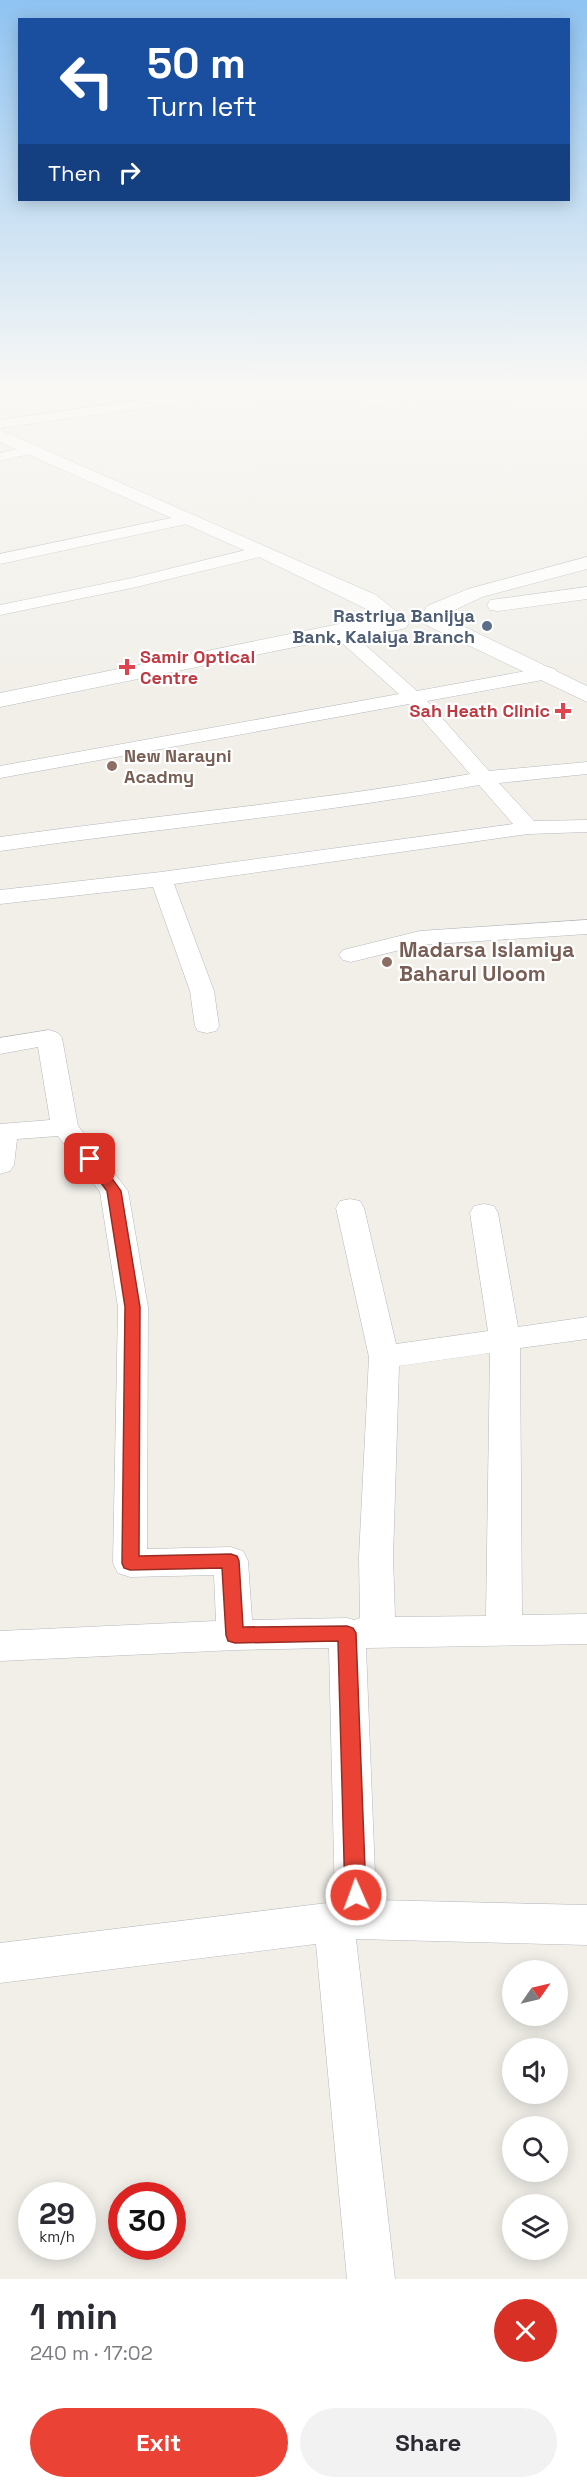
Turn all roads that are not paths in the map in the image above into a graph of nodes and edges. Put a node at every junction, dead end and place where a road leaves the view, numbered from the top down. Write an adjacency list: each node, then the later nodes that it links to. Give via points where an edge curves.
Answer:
1 (127, 491): 2 (main road)
2 (190, 519): 3 (main road); 4 (street)
3 (262, 551): 7 (street); 8 (main road)
4 (0, 559)
5 (587, 563): 8 (main road)
6 (587, 593): 8 (main road)
7 (0, 610)
8 (407, 613): 9 (main road); 10 (main road)
9 (339, 631): 12 (street); 13 (main road)
10 (548, 673): 11 (main road); 12 (street)
11 (587, 695)
12 (414, 698): 15 (street); 16 (street)
13 (0, 700)
14 (587, 768): 16 (street)
15 (0, 772)
16 (484, 778): 18 (street); 19 (street, via 390,795)
17 (587, 826): 18 (street)
18 (528, 828): 20 (street)
19 (0, 844)
20 (161, 879): 21 (street); 24 (street, via 202,991)
21 (0, 897)
22 (587, 927): 23 (street, via 420,938)
23 (351, 955)
24 (207, 1026)
25 (0, 1046): 26 (street, via 49,1038)
26 (65, 1126): 27 (street); 37 (street, via 114,1191 133,1307 130,1563 231,1561)
27 (3, 1131): 28 (street)
28 (0, 1165)
29 (350, 1208): 33 (street)
30 (484, 1214): 32 (street)
31 (587, 1328): 32 (street)
32 (505, 1341): 33 (street); 35 (street)
33 (384, 1358): 36 (street, via 376,1557)
34 (587, 1629): 35 (street)
35 (504, 1631): 36 (street)
36 (362, 1633): 37 (street); 39 (street)
37 (235, 1635): 38 (street)
38 (0, 1646)
39 (345, 1921): 40 (street); 41 (street); 42 (street)
40 (587, 1925)
41 (0, 1963)
42 (371, 2279)

